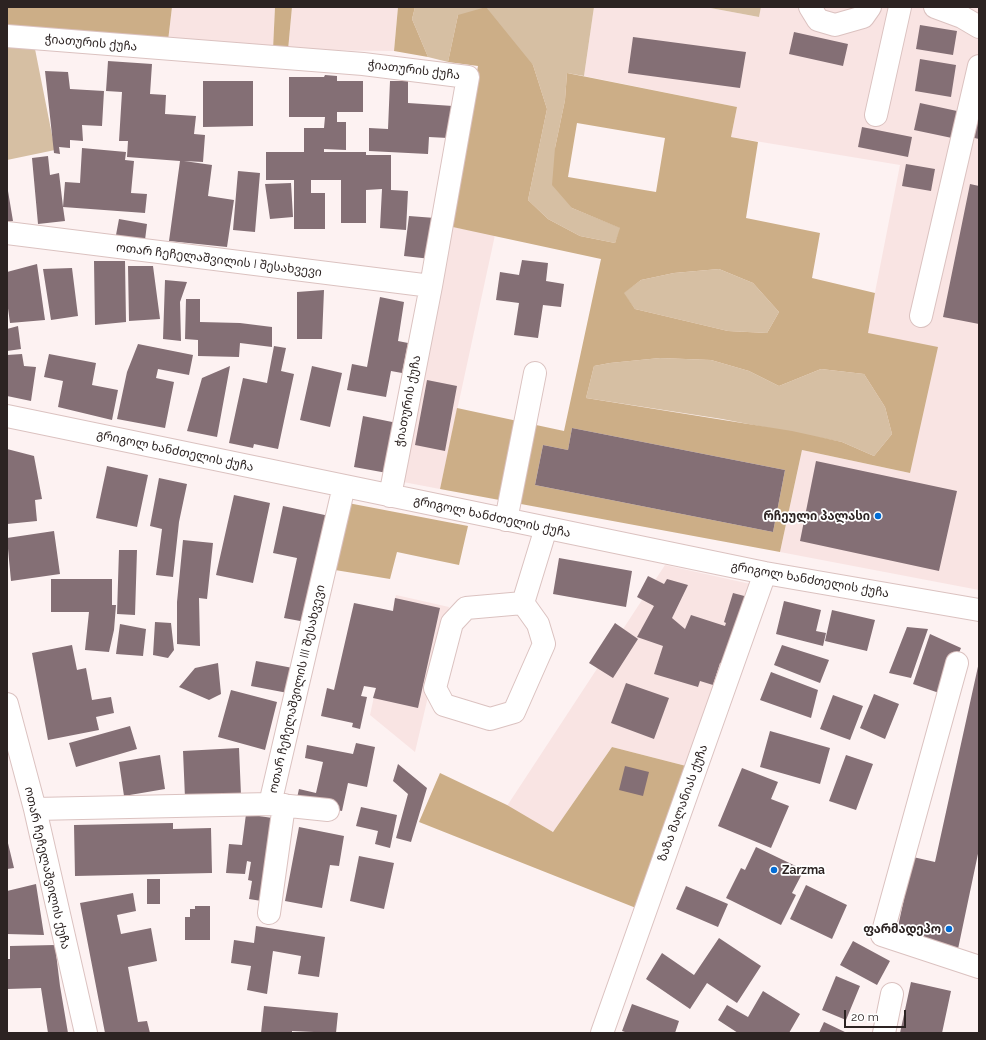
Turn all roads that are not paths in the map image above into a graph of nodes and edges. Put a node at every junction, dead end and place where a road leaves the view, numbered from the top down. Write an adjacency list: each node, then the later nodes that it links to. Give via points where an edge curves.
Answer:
1 (810, 7): 2 (street, via 818,20 835,25 863,17)
2 (870, 7)
3 (900, 7): 8 (street)
4 (935, 7): 5 (street, via 962,17)
5 (979, 27)
6 (7, 36): 10 (street, ჭიათურის ქუჩა, via 363,64 468,77)
7 (979, 66): 11 (street)
8 (876, 115)
9 (7, 233): 10 (street, ოთარ ჩეჩელაშვილის I შესახვევი)
10 (431, 286): 15 (street, ჭიათურის ქუჩა)
11 (921, 316)
12 (535, 373): 16 (street)
13 (7, 416): 14 (street, გრიგოლ ხანძთელის ქუჩა)
14 (344, 486): 15 (street, გრიგოლ ხანძთელის ქუჩა); 24 (street, ოთარ ჩეჩელაშვილის III შესახვევი)
15 (390, 496): 16 (street, გრიგოლ ხანძთელის ქუჩა)
16 (506, 520): 17 (street, გრიგოლ ხანძთელის ქუჩა)
17 (546, 528): 18 (street, გრიგოლ ხანძთელის ქუჩა); 19 (street)
18 (765, 573): 20 (street, გრიგოლ ხანძთელის ქუჩა); 31 (street, ზაზა მალანიას ქუჩა)
19 (523, 603): 19 (street, via 538,624 544,644 514,712 490,719 444,706 435,688 452,623 466,608)
20 (979, 609)
21 (957, 663): 28 (street, via 882,935)
22 (7, 704): 23 (street, ოთარ ჩეჩელაშვილის ქუჩა)
23 (15, 770): 25 (street, ოთარ ჩეჩელაშვილის ქუჩა)
24 (277, 804): 25 (street, ოთარ ჩეჩელაშვილის III შესახვევი); 26 (street); 27 (street)
25 (35, 809): 30 (street, ოთარ ჩეჩელაშვილის ქუჩა)
26 (328, 810)
27 (269, 912)
28 (979, 967)
29 (892, 994): 32 (street)
30 (86, 1033)
31 (602, 1033)
32 (884, 1033)

